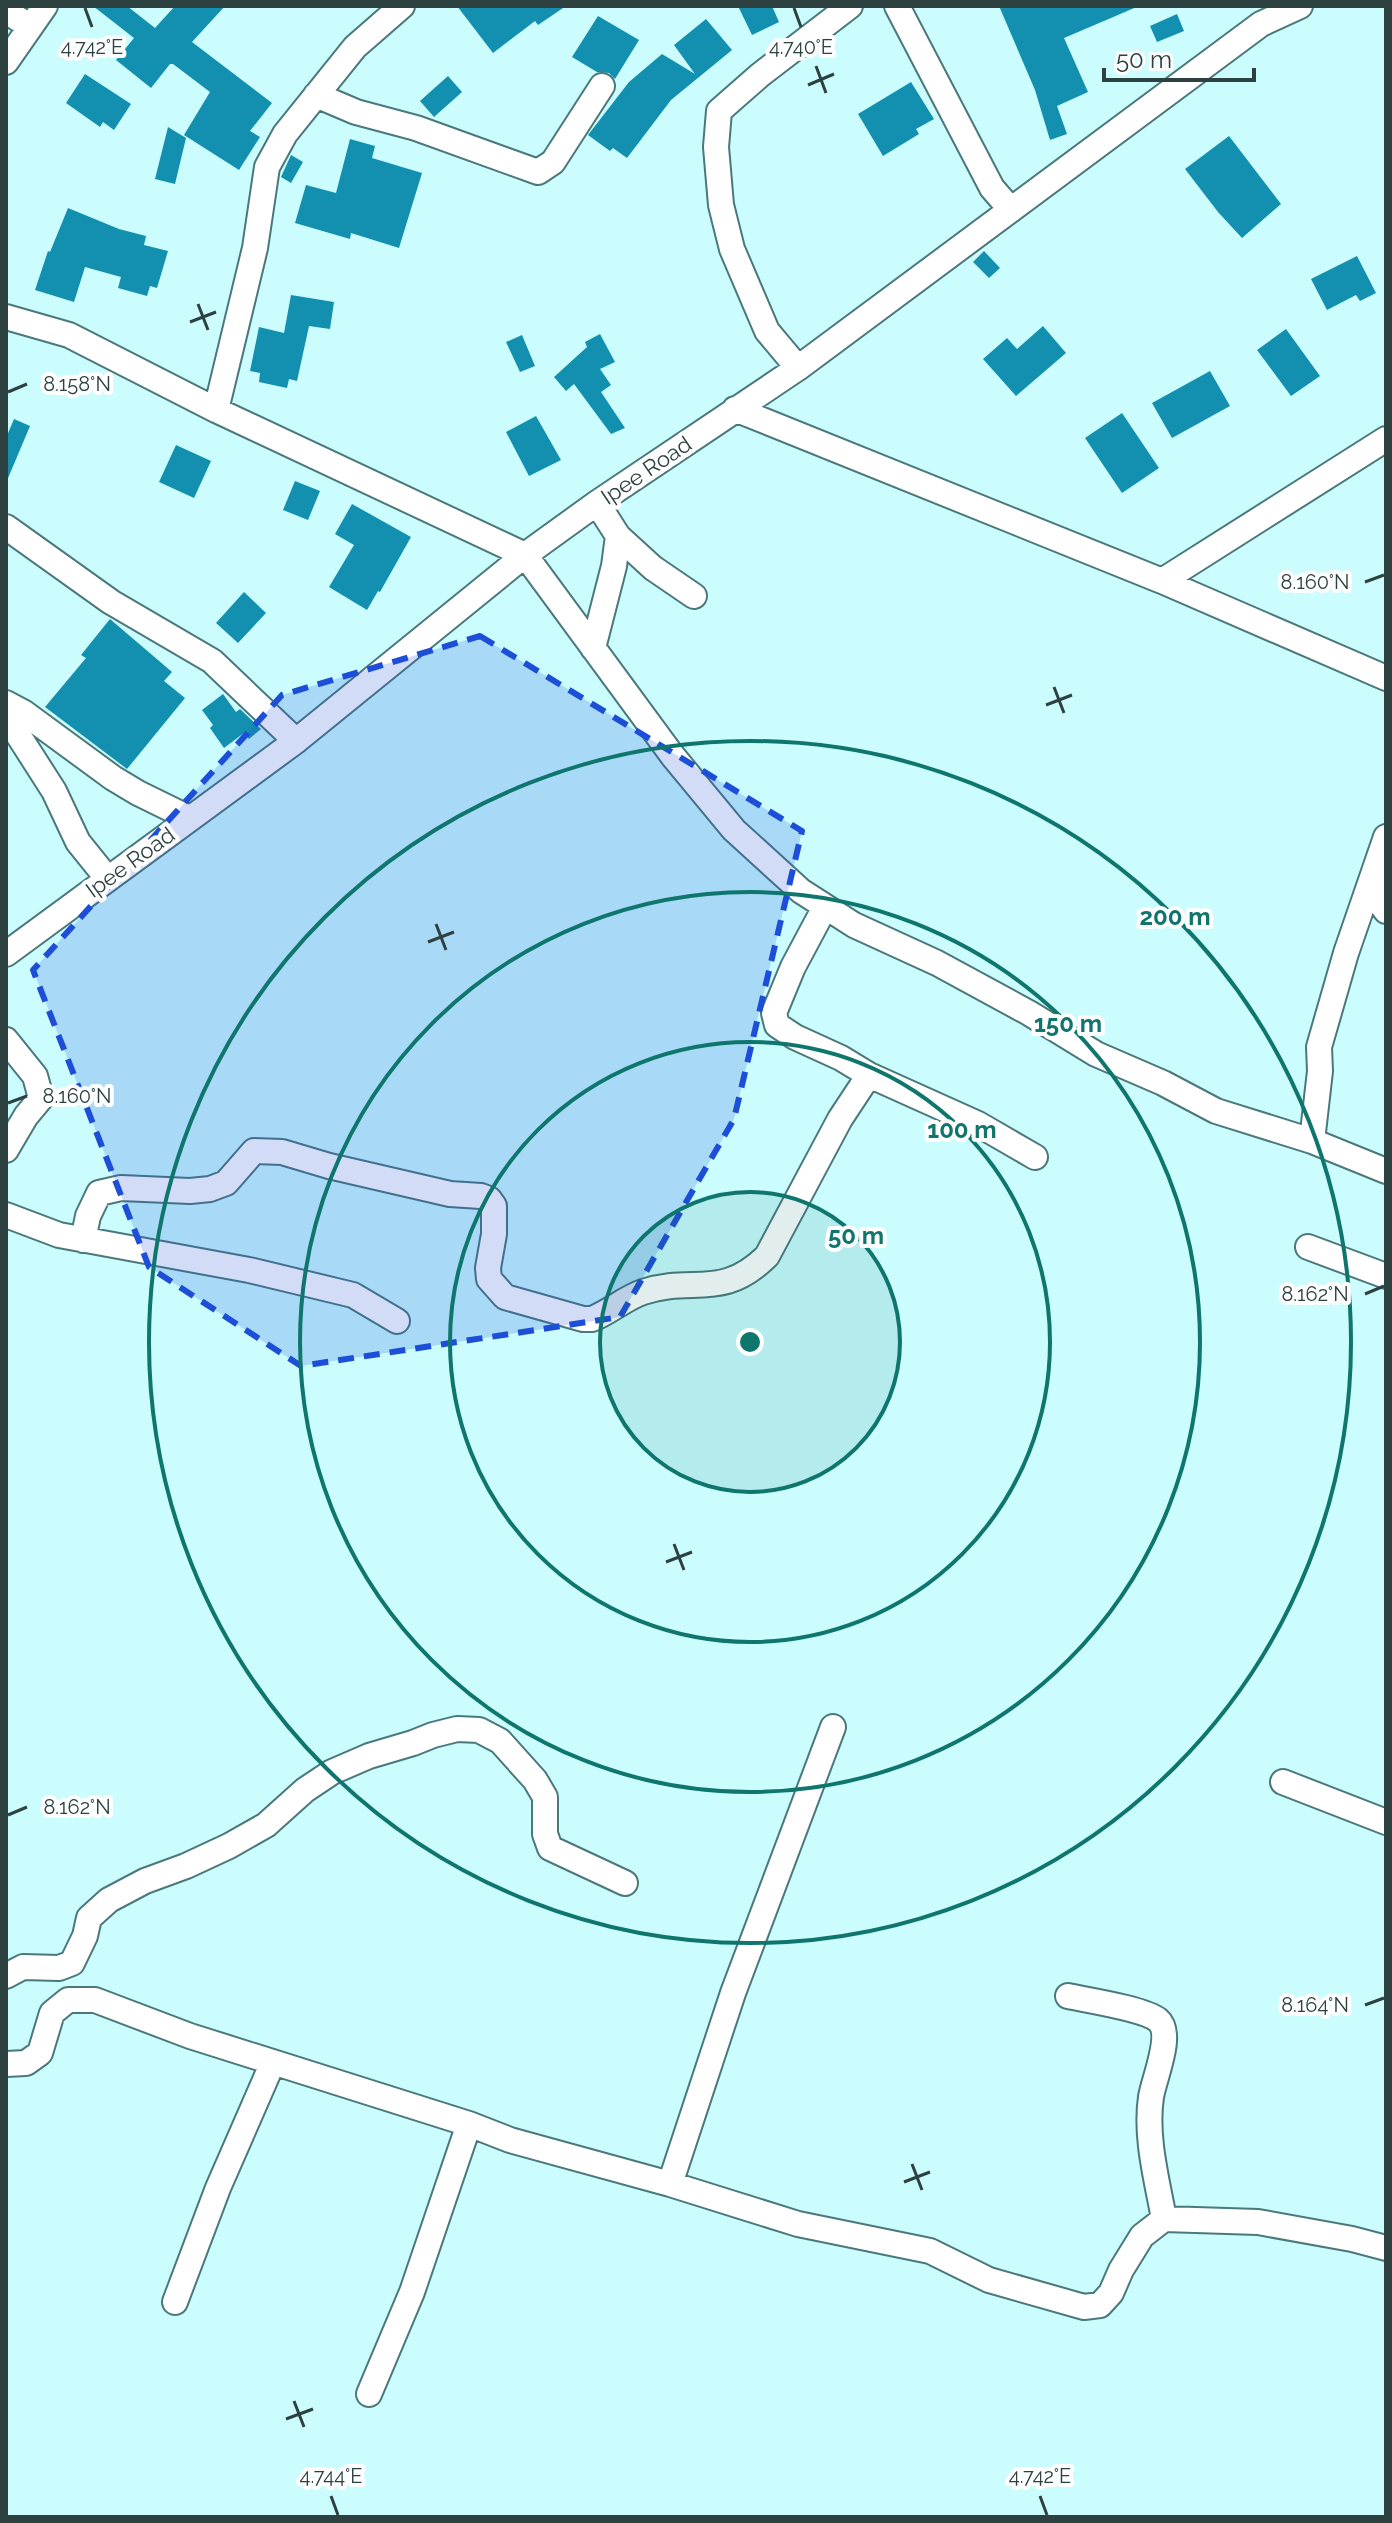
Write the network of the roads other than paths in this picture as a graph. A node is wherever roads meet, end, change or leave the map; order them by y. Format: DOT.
graph roads {
  1 [pos="45,6"];
  2 [pos="402,6"];
  3 [pos="850,6"];
  4 [pos="897,6"];
  5 [pos="1300,6"];
  6 [pos="6,11"];
  7 [pos="1257,15"];
  8 [pos="29,26"];
  9 [pos="6,62"];
  10 [pos="602,86"];
  11 [pos="316,95"];
  12 [pos="1011,210"];
  13 [pos="6,317"];
  14 [pos="798,368"];
  15 [pos="735,409"];
  16 [pos="216,410"];
  17 [pos="1386,439"];
  18 [pos="597,503"];
  19 [pos="6,527"];
  20 [pos="618,536"];
  21 [pos="525,555"];
  22 [pos="1162,581"];
  23 [pos="694,596"];
  24 [pos="593,648"];
  25 [pos="1386,678"];
  26 [pos="6,703"];
  27 [pos="6,716"];
  28 [pos="296,741"];
  29 [pos="189,818"];
  30 [pos="1386,837"];
  31 [pos="107,878"];
  32 [pos="1378,887"];
  33 [pos="825,907"];
  34 [pos="1386,911"];
  35 [pos="6,954"];
  36 [pos="6,1040"];
  37 [pos="869,1075"];
  38 [pos="1312,1141"];
  39 [pos="6,1150"];
  40 [pos="1035,1157"];
  41 [pos="1386,1171"];
  42 [pos="6,1215"];
  43 [pos="83,1240"];
  44 [pos="1308,1247"];
  45 [pos="1386,1276"];
  46 [pos="397,1321"];
  47 [pos="833,1727"];
  48 [pos="1283,1782"];
  49 [pos="1386,1822"];
  50 [pos="625,1883"];
  51 [pos="6,1976"];
  52 [pos="1068,1996"];
  53 [pos="273,2062"];
  54 [pos="6,2064"];
  55 [pos="469,2124"];
  56 [pos="670,2184"];
  57 [pos="1164,2219"];
  58 [pos="1386,2248"];
  59 [pos="175,2302"];
  60 [pos="369,2394"];
  1 -- 8 [label="street"];
  2 -- 11 [label="street"];
  3 -- 14 [label="street"];
  4 -- 12 [label="street"];
  5 -- 7 [label="street, Ipee Road"];
  6 -- 8 [label="street"];
  7 -- 12 [label="street, Ipee Road"];
  8 -- 9 [label="street"];
  10 -- 11 [label="street"];
  11 -- 16 [label="street"];
  12 -- 14 [label="street, Ipee Road"];
  13 -- 16 [label="street"];
  14 -- 15 [label="street, Ipee Road"];
  15 -- 18 [label="street, Ipee Road"];
  15 -- 22 [label="street"];
  16 -- 21 [label="street"];
  17 -- 22 [label="street"];
  18 -- 20 [label="street"];
  18 -- 21 [label="street, Ipee Road"];
  19 -- 28 [label="street"];
  20 -- 23 [label="street"];
  20 -- 24 [label="street"];
  21 -- 24 [label="street"];
  21 -- 28 [label="street, Ipee Road"];
  22 -- 25 [label="street"];
  24 -- 33 [label="street"];
  26 -- 29 [label="street"];
  27 -- 31 [label="street"];
  28 -- 29 [label="street, Ipee Road"];
  29 -- 31 [label="street, Ipee Road"];
  30 -- 32 [label="street"];
  31 -- 35 [label="street, Ipee Road"];
  32 -- 34 [label="street"];
  32 -- 38 [label="street"];
  33 -- 37 [label="street"];
  33 -- 38 [label="street"];
  36 -- 39 [label="street"];
  37 -- 40 [label="street"];
  37 -- 43 [label="street"];
  38 -- 41 [label="street"];
  42 -- 43 [label="street"];
  43 -- 46 [label="street"];
  44 -- 45 [label="street"];
  47 -- 56 [label="street"];
  48 -- 49 [label="street"];
  50 -- 51 [label="street"];
  52 -- 57 [label="street"];
  53 -- 54 [label="street"];
  53 -- 55 [label="street"];
  53 -- 59 [label="street"];
  55 -- 56 [label="street"];
  55 -- 60 [label="street"];
  56 -- 57 [label="street"];
  57 -- 58 [label="street"];
}
